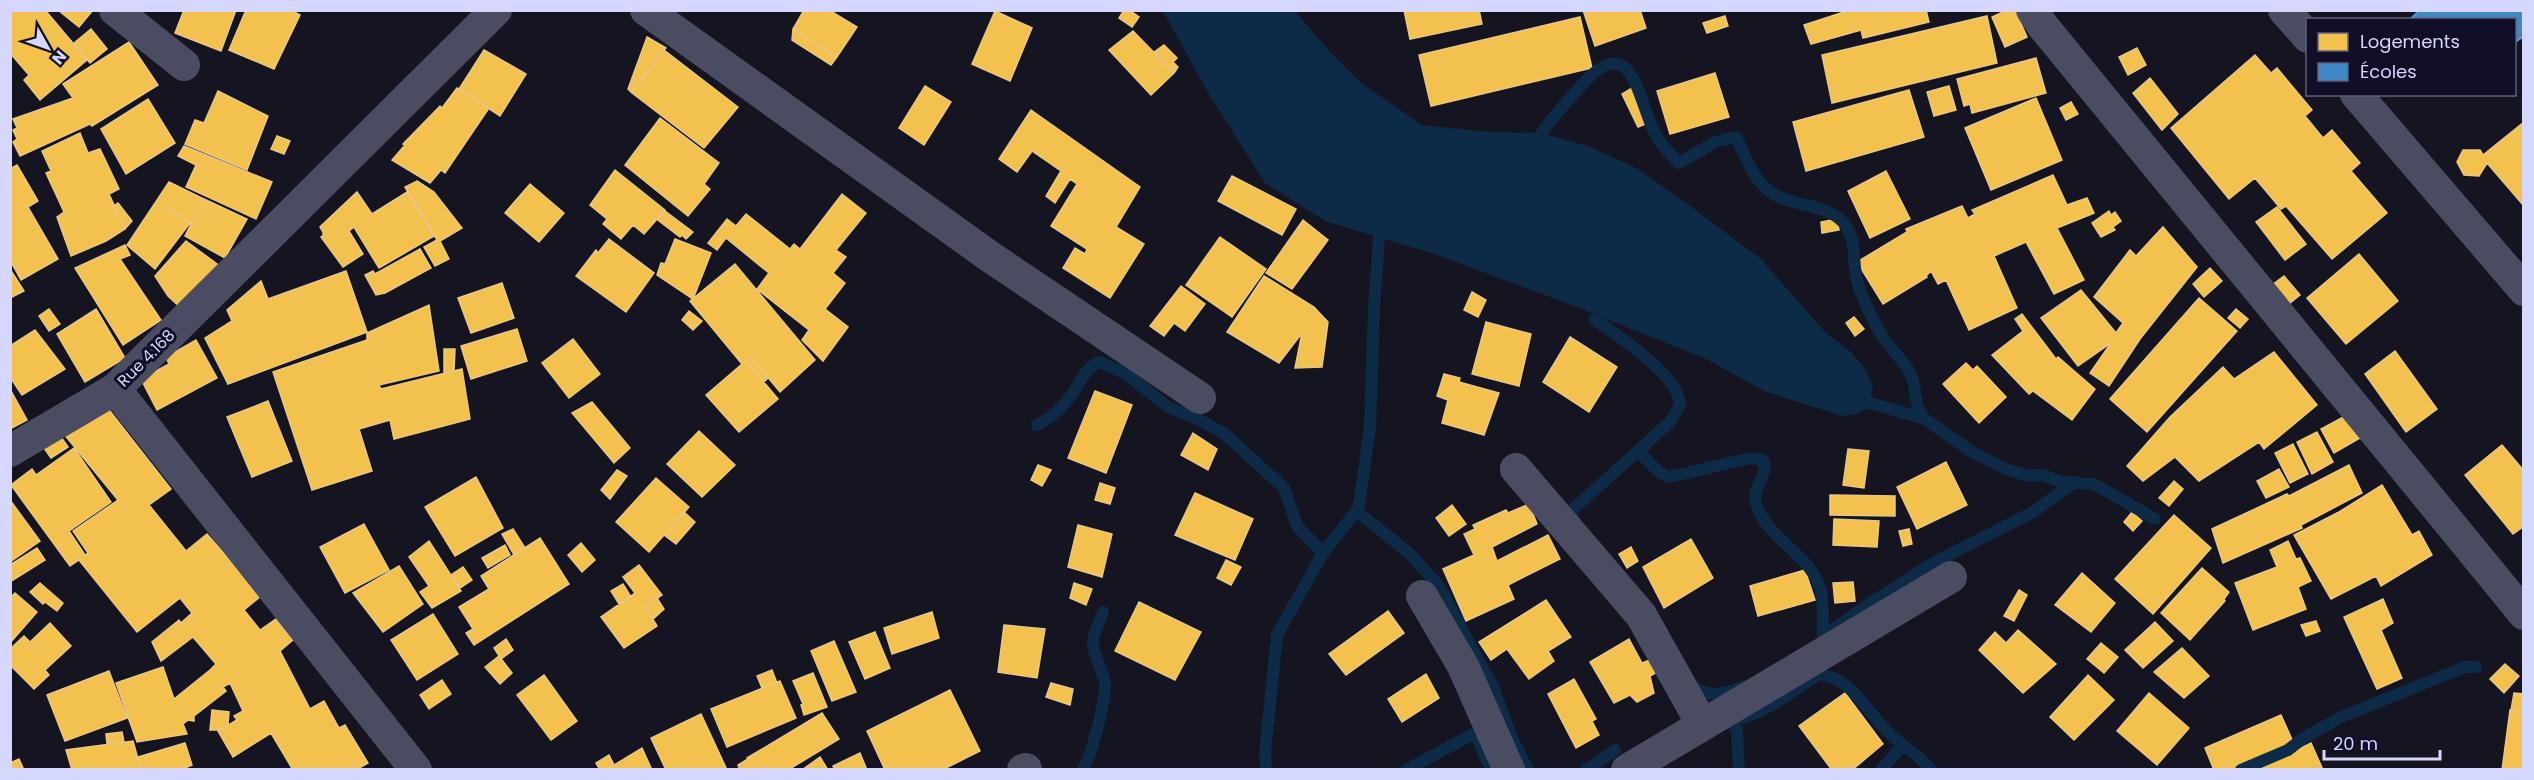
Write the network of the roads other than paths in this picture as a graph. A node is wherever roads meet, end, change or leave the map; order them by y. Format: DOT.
graph roads {
  1 [pos="116,10"];
  2 [pos="496,10"];
  3 [pos="646,10"];
  4 [pos="2284,10"];
  5 [pos="2044,15"];
  6 [pos="2306,37"];
  7 [pos="184,64"];
  8 [pos="2358,96"];
  9 [pos="2523,290"];
  10 [pos="114,389"];
  11 [pos="1200,398"];
  12 [pos="10,451"];
  13 [pos="1516,469"];
  14 [pos="1951,577"];
  15 [pos="1422,596"];
  16 [pos="2523,614"];
  17 [pos="1702,724"];
  18 [pos="416,770"];
  19 [pos="1509,770"];
  20 [pos="1627,770"];
  1 -- 7 [label="street"];
  2 -- 10 [label="street, Rue 4.168"];
  3 -- 11 [label="street"];
  4 -- 6 [label="street"];
  5 -- 16 [label="street"];
  8 -- 9 [label="street"];
  10 -- 12 [label="street"];
  10 -- 18 [label="street, Rue 4.168"];
  13 -- 17 [label="street"];
  14 -- 17 [label="street"];
  15 -- 19 [label="street"];
  17 -- 20 [label="street"];
}
